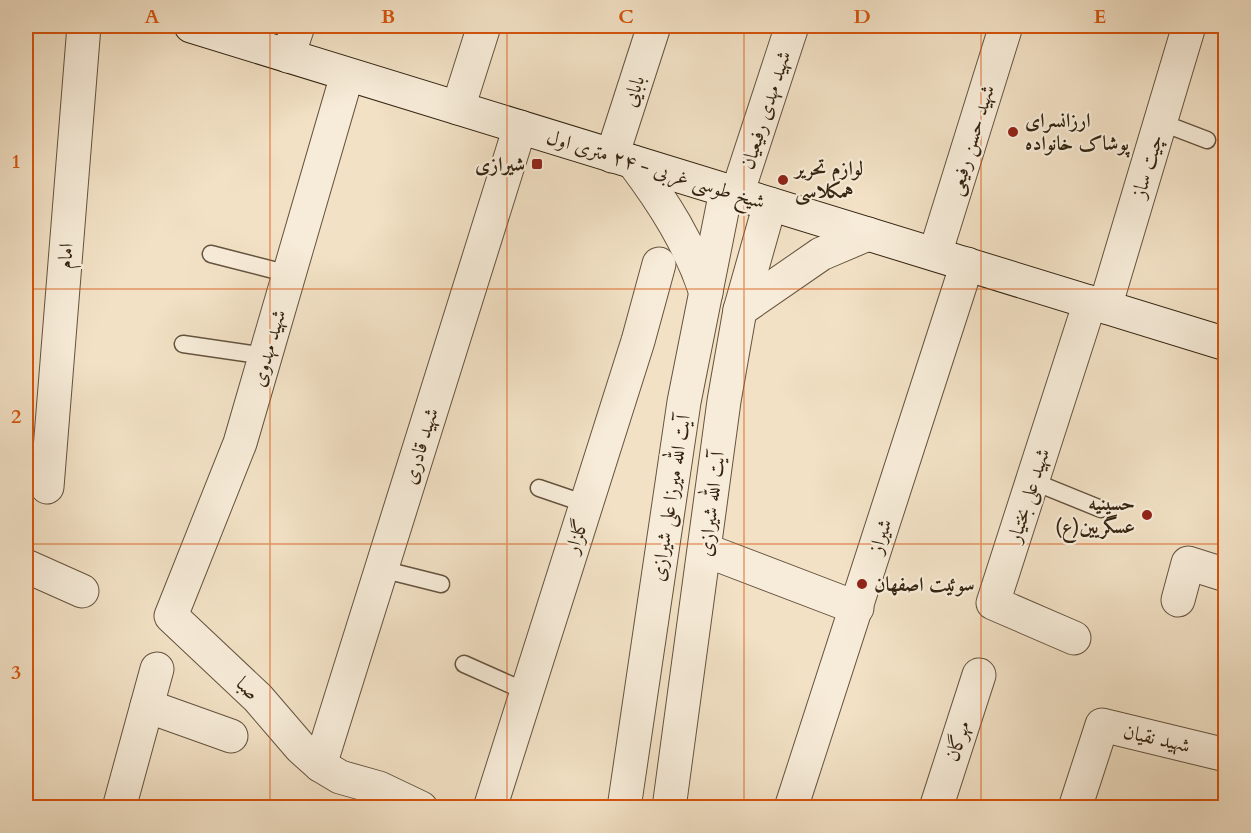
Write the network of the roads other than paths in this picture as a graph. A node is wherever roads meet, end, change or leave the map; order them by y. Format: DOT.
graph roads {
  1 [pos="84,26"];
  2 [pos="191,26"];
  3 [pos="298,26"];
  4 [pos="484,26"];
  5 [pos="654,26"];
  6 [pos="792,26"];
  7 [pos="1006,26"];
  8 [pos="1189,26"];
  9 [pos="288,56"];
  10 [pos="347,75"];
  11 [pos="458,108"];
  12 [pos="1160,122"];
  13 [pos="520,127"];
  14 [pos="1207,140"];
  15 [pos="622,159"];
  16 [pos="732,192"];
  17 [pos="770,204"];
  18 [pos="868,234"];
  19 [pos="211,254"];
  20 [pos="935,255"];
  21 [pos="659,264"];
  22 [pos="967,264"];
  23 [pos="289,274"];
  24 [pos="706,294"];
  25 [pos="1098,304"];
  26 [pos="740,310"];
  27 [pos="183,344"];
  28 [pos="1226,344"];
  29 [pos="694,355"];
  30 [pos="266,356"];
  31 [pos="731,364"];
  32 [pos="1032,481"];
  33 [pos="47,487"];
  34 [pos="539,488"];
  35 [pos="586,504"];
  36 [pos="1101,509"];
  37 [pos="705,550"];
  38 [pos="26,566"];
  39 [pos="381,569"];
  40 [pos="1226,575"];
  41 [pos="441,584"];
  42 [pos="82,591"];
  43 [pos="1178,600"];
  44 [pos="856,608"];
  45 [pos="171,616"];
  46 [pos="1074,638"];
  47 [pos="464,664"];
  48 [pos="157,669"];
  49 [pos="979,675"];
  50 [pos="527,692"];
  51 [pos="147,706"];
  52 [pos="231,736"];
  53 [pos="1226,755"];
  54 [pos="320,765"];
  55 [pos="118,786"];
  56 [pos="421,807"];
  57 [pos="490,807"];
  58 [pos="624,807"];
  59 [pos="669,807"];
  60 [pos="791,807"];
  61 [pos="936,807"];
  62 [pos="1075,807"];
  1 -- 33 [label="street, امام"];
  2 -- 9 [label="street, شیخ طوسی غربی - ۲۴ متری اول"];
  3 -- 9 [label="street"];
  4 -- 11 [label="street"];
  5 -- 15 [label="street, بابایی"];
  6 -- 16 [label="street, شهید مهدی رفیعیان"];
  7 -- 20 [label="street, شهید حسن رفیعی"];
  8 -- 12 [label="street, چیت ساز"];
  9 -- 10 [label="street, شیخ طوسی غربی - ۲۴ متری اول"];
  10 -- 11 [label="street, شیخ طوسی غربی - ۲۴ متری اول"];
  10 -- 23 [label="street, شهید مهدوی"];
  11 -- 13 [label="street, شیخ طوسی غربی - ۲۴ متری اول"];
  12 -- 14 [label="lane"];
  12 -- 25 [label="street, چیت ساز"];
  13 -- 15 [label="street, شیخ طوسی غربی - ۲۴ متری اول"];
  13 -- 39 [label="street, شهید قادری"];
  15 -- 16 [label="street, شیخ طوسی غربی - ۲۴ متری اول"];
  15 -- 24 [label="street"];
  16 -- 17 [label="street, شیخ طوسی غربی - ۲۴ متری اول"];
  16 -- 24 [label="street, آیت الله میرزا علی شیرازی"];
  17 -- 18 [label="street, شیخ طوسی غربی - ۲۴ متری اول"];
  17 -- 26 [label="street, آیت الله شیرازی"];
  18 -- 20 [label="street, شیخ طوسی غربی - ۲۴ متری اول"];
  18 -- 26 [label="street"];
  19 -- 23 [label="lane"];
  20 -- 22 [label="street, شیخ طوسی غربی - ۲۴ متری اول"];
  21 -- 35 [label="street, گلزار"];
  22 -- 25 [label="street, شیخ طوسی غربی - ۲۴ متری اول"];
  22 -- 44 [label="street, شیراز"];
  23 -- 30 [label="street, شهید مهدوی"];
  24 -- 29 [label="street, آیت الله میرزا علی شیرازی"];
  25 -- 28 [label="street, شیخ طوسی غربی - ۲۴ متری اول"];
  25 -- 32 [label="street, شهید علی بختیار"];
  26 -- 31 [label="street, آیت الله شیرازی"];
  27 -- 30 [label="lane"];
  29 -- 31 [label="street"];
  29 -- 58 [label="street, آیت الله میرزا علی شیرازی"];
  30 -- 45 [label="street, شهید مهدوی"];
  31 -- 37 [label="street, آیت الله شیرازی"];
  32 -- 36 [label="lane"];
  32 -- 46 [label="street, شهید علی بختیار"];
  34 -- 35 [label="lane"];
  35 -- 50 [label="street, گلزار"];
  37 -- 44 [label="street"];
  37 -- 59 [label="street, آیت الله شیرازی"];
  38 -- 42 [label="street"];
  39 -- 41 [label="lane"];
  39 -- 54 [label="street, شهید قادری"];
  40 -- 43 [label="street"];
  44 -- 60 [label="street, شیراز"];
  45 -- 54 [label="street, صبا"];
  47 -- 50 [label="lane"];
  48 -- 51 [label="street"];
  49 -- 61 [label="street, مهرگان"];
  50 -- 57 [label="street, گلزار"];
  51 -- 52 [label="street"];
  51 -- 55 [label="street"];
  53 -- 62 [label="street, شهید نقیان"];
  54 -- 56 [label="street"];
}
